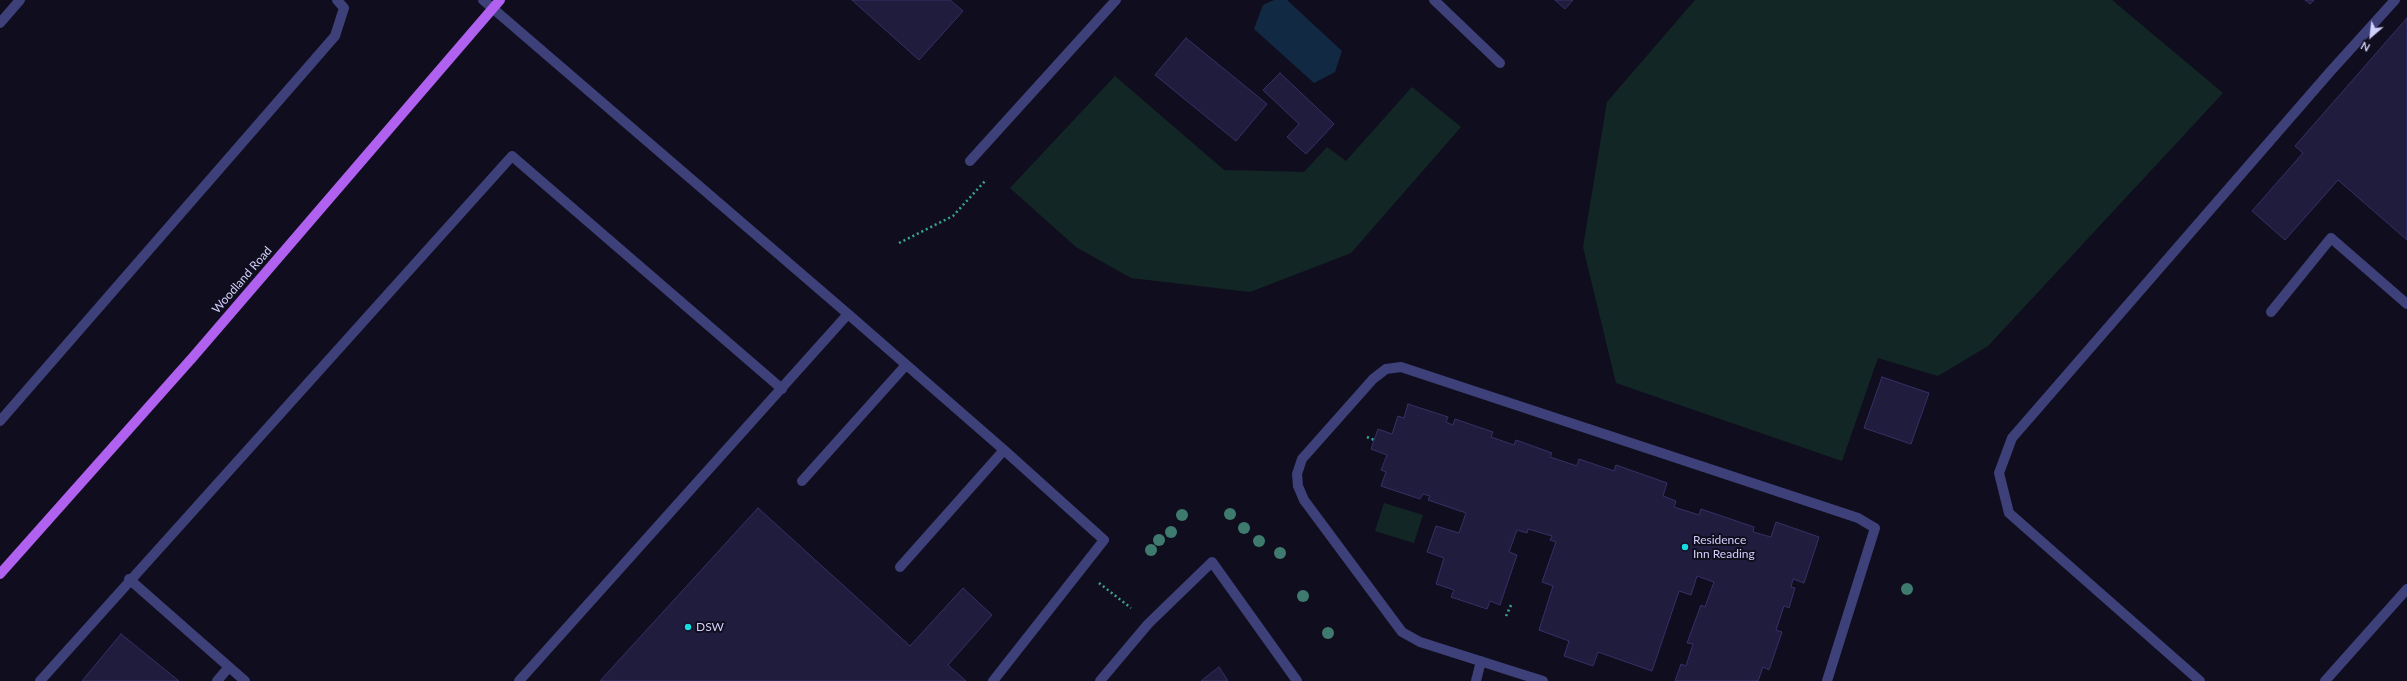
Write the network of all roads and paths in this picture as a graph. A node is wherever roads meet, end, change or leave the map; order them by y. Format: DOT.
graph roads {
  1 [pos="20,0"];
  2 [pos="337,0"];
  3 [pos="483,0"];
  4 [pos="500,0"];
  5 [pos="1116,0"];
  6 [pos="1434,0"];
  7 [pos="2396,0"];
  8 [pos="493,8"];
  9 [pos="0,23"];
  10 [pos="1500,63"];
  11 [pos="970,161"];
  12 [pos="969,199"];
  13 [pos="899,243"];
  14 [pos="2407,304"];
  15 [pos="2271,312"];
  16 [pos="848,314"];
  17 [pos="906,365"];
  18 [pos="782,389"];
  19 [pos="0,422"];
  20 [pos="1367,437"];
  21 [pos="1374,440"];
  22 [pos="1004,450"];
  23 [pos="802,481"];
  24 [pos="900,567"];
  25 [pos="1080,570"];
  26 [pos="0,574"];
  27 [pos="129,579"];
  28 [pos="2407,589"];
  29 [pos="1512,603"];
  30 [pos="1506,616"];
  31 [pos="1148,624"];
  32 [pos="1481,662"];
  33 [pos="229,667"];
  34 [pos="40,681"];
  35 [pos="217,681"];
  36 [pos="245,681"];
  37 [pos="519,681"];
  38 [pos="993,681"];
  39 [pos="1100,681"];
  40 [pos="1297,681"];
  41 [pos="1476,681"];
  42 [pos="1543,681"];
  43 [pos="1827,681"];
  44 [pos="2200,681"];
  45 [pos="2325,681"];
  1 -- 9 [label="lane"];
  2 -- 19 [label="lane"];
  3 -- 8 [label="lane"];
  4 -- 8 [label="main road, Woodland Road"];
  5 -- 11 [label="lane"];
  6 -- 10 [label="lane"];
  7 -- 44 [label="lane"];
  8 -- 16 [label="lane"];
  8 -- 26 [label="main road, Woodland Road"];
  12 -- 13 [label="path"];
  14 -- 15 [label="lane"];
  16 -- 17 [label="lane"];
  16 -- 18 [label="lane"];
  17 -- 22 [label="lane"];
  17 -- 23 [label="lane"];
  18 -- 27 [label="lane"];
  18 -- 37 [label="lane"];
  20 -- 21 [label="path"];
  22 -- 24 [label="lane"];
  22 -- 25 [label="lane"];
  25 -- 31 [label="path"];
  25 -- 38 [label="lane"];
  27 -- 33 [label="lane"];
  27 -- 34 [label="lane"];
  28 -- 45 [label="lane"];
  29 -- 30 [label="path"];
  31 -- 39 [label="lane"];
  31 -- 40 [label="lane"];
  32 -- 41 [label="lane"];
  32 -- 42 [label="lane"];
  32 -- 43 [label="lane"];
  33 -- 35 [label="lane"];
  33 -- 36 [label="lane"];
}
